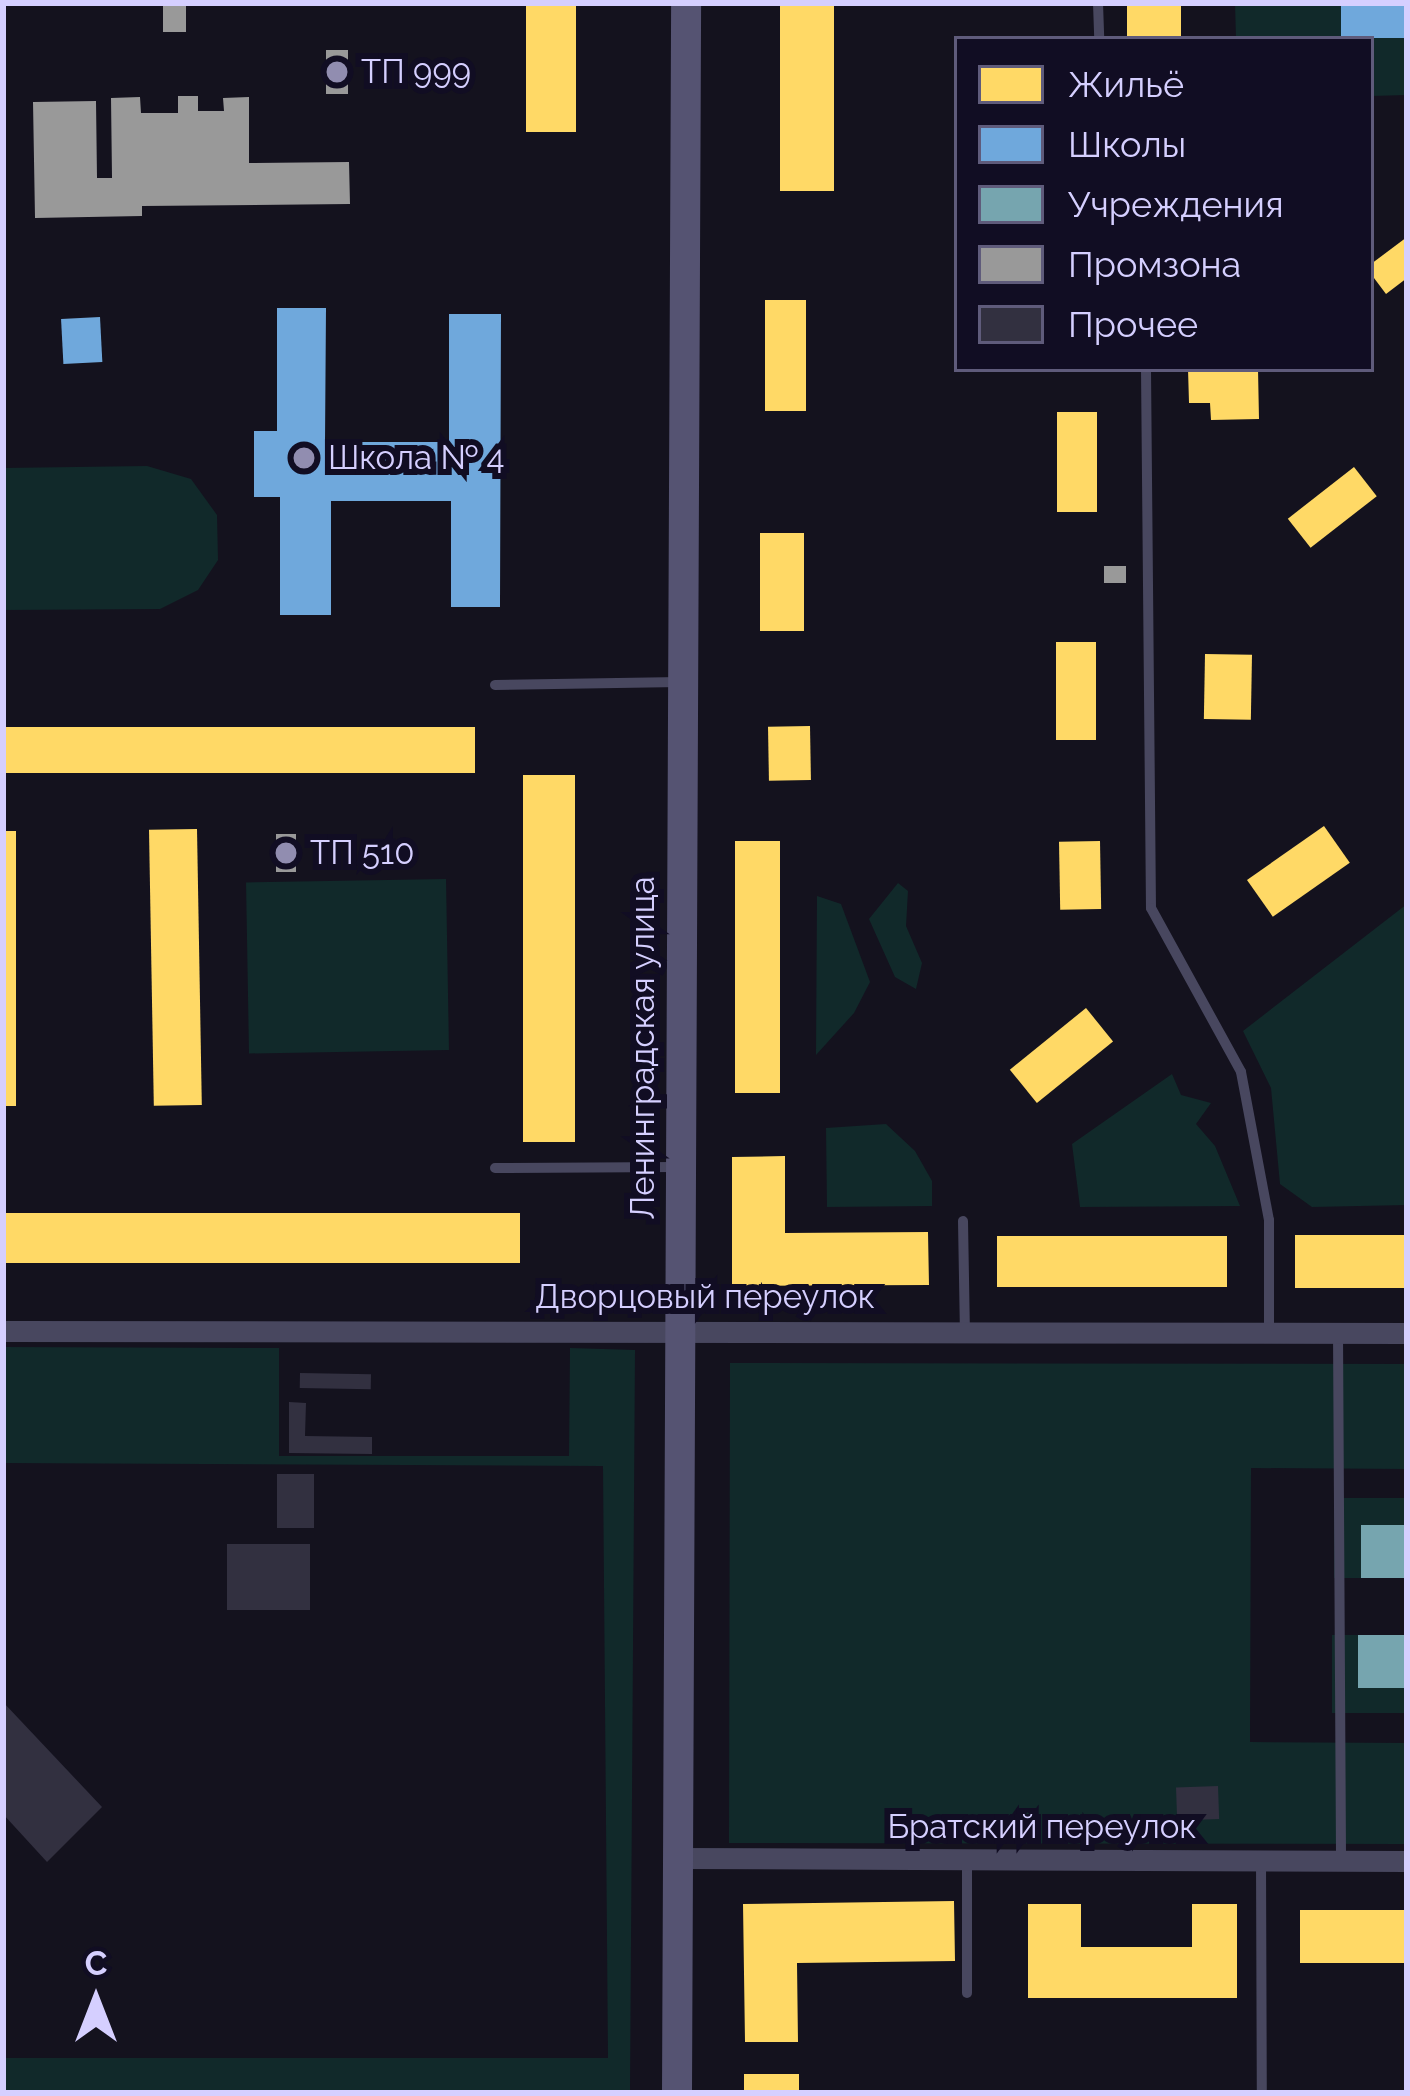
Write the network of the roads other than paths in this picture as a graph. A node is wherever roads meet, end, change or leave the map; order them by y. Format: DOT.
graph roads {
  1 [pos="686,3"];
  2 [pos="1098,3"];
  3 [pos="1099,36"];
  4 [pos="1146,372"];
  5 [pos="680,682"];
  6 [pos="495,685"];
  7 [pos="679,1167"];
  8 [pos="495,1168"];
  9 [pos="963,1221"];
  10 [pos="679,1330"];
  11 [pos="3,1331"];
  12 [pos="965,1331"];
  13 [pos="1269,1333"];
  14 [pos="1338,1333"];
  15 [pos="1407,1334"];
  16 [pos="678,1858"];
  17 [pos="967,1859"];
  18 [pos="1261,1861"];
  19 [pos="1341,1861"];
  20 [pos="1407,1862"];
  21 [pos="967,1993"];
  22 [pos="677,2093"];
  23 [pos="1262,2093"];
  1 -- 5 [label="main road, Ленинградская улица"];
  2 -- 3 [label="lane"];
  4 -- 13 [label="lane"];
  5 -- 6 [label="lane"];
  5 -- 7 [label="main road, Ленинградская улица"];
  7 -- 8 [label="lane"];
  7 -- 10 [label="main road, Ленинградская улица"];
  9 -- 12 [label="lane"];
  10 -- 11 [label="street, Дворцовый переулок"];
  10 -- 12 [label="street, Дворцовый переулок"];
  10 -- 16 [label="main road, Ленинградская улица"];
  12 -- 13 [label="street, Дворцовый переулок"];
  13 -- 14 [label="street, Дворцовый переулок"];
  14 -- 15 [label="street, Дворцовый переулок"];
  14 -- 19 [label="lane"];
  16 -- 17 [label="street, Братский переулок"];
  16 -- 22 [label="main road, Ленинградская улица"];
  17 -- 18 [label="street, Братский переулок"];
  17 -- 21 [label="lane"];
  18 -- 19 [label="street, Братский переулок"];
  18 -- 23 [label="lane"];
  19 -- 20 [label="street, Братский переулок"];
}
